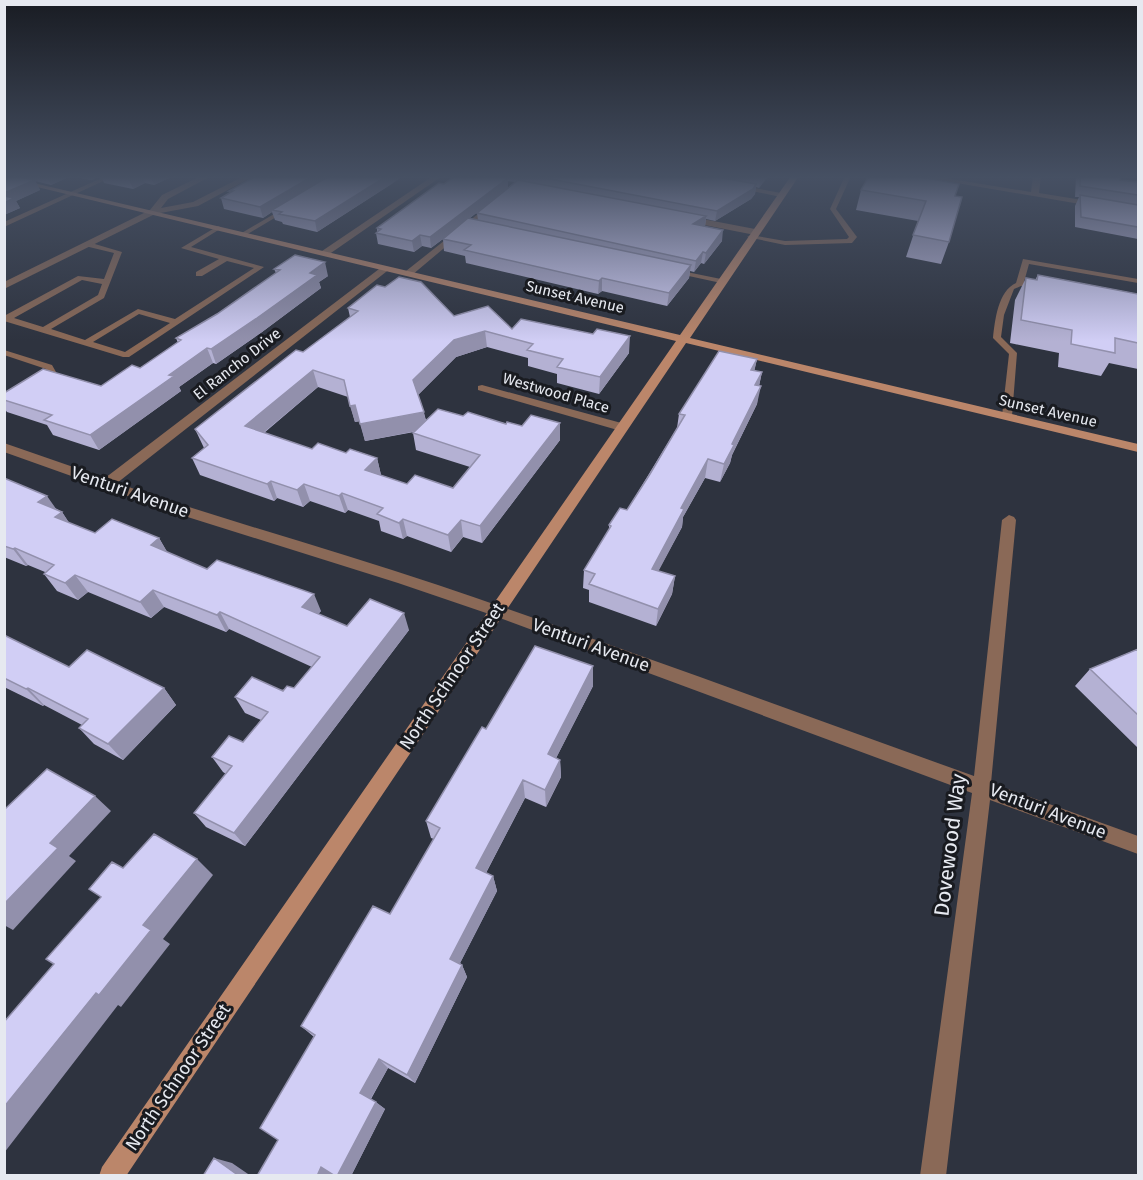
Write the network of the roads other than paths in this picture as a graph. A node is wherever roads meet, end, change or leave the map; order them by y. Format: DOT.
graph roads {
  1 [pos="114,231"];
  2 [pos="213,231"];
  3 [pos="231,231"];
  4 [pos="249,231"];
  5 [pos="357,231"];
  6 [pos="462,231"];
  7 [pos="737,231"];
  8 [pos="756,231"];
  9 [pos="849,231"];
  10 [pos="244,234"];
  11 [pos="753,235"];
  12 [pos="88,244"];
  13 [pos="325,253"];
  14 [pos="226,258"];
  15 [pos="386,268"];
  16 [pos="663,268"];
  17 [pos="409,273"];
  18 [pos="199,274"];
  19 [pos="721,281"];
  20 [pos="1138,281"];
  21 [pos="107,282"];
  22 [pos="1020,284"];
  23 [pos="4,286"];
  24 [pos="1041,288"];
  25 [pos="6,318"];
  26 [pos="177,322"];
  27 [pos="44,330"];
  28 [pos="682,338"];
  29 [pos="86,343"];
  30 [pos="4,352"];
  31 [pos="36,385"];
  32 [pos="482,388"];
  33 [pos="1007,416"];
  34 [pos="621,428"];
  35 [pos="4,447"];
  36 [pos="1138,448"];
  37 [pos="105,485"];
  38 [pos="1009,520"];
  39 [pos="497,611"];
  40 [pos="982,786"];
  41 [pos="1138,845"];
  42 [pos="111,1176"];
  43 [pos="933,1176"];
  1 -- 12 [label="street"];
  2 -- 14 [label="lane"];
  3 -- 10 [label="main road, Sunset Avenue"];
  4 -- 10 [label="lane"];
  5 -- 13 [label="street"];
  6 -- 17 [label="lane"];
  7 -- 11 [label="street"];
  8 -- 11 [label="main road, North Schnoor Street"];
  9 -- 11 [label="lane"];
  10 -- 13 [label="main road, Sunset Avenue"];
  11 -- 19 [label="main road, North Schnoor Street"];
  12 -- 21 [label="lane"];
  12 -- 23 [label="street"];
  13 -- 15 [label="main road, Sunset Avenue"];
  14 -- 18 [label="lane"];
  14 -- 26 [label="lane"];
  15 -- 17 [label="main road, Sunset Avenue"];
  15 -- 37 [label="street, El Rancho Drive"];
  16 -- 19 [label="lane"];
  17 -- 28 [label="main road, Sunset Avenue"];
  19 -- 28 [label="main road, North Schnoor Street"];
  20 -- 22 [label="lane"];
  21 -- 25 [label="lane"];
  21 -- 27 [label="lane"];
  22 -- 24 [label="lane"];
  22 -- 33 [label="lane"];
  25 -- 27 [label="lane"];
  26 -- 29 [label="lane"];
  26 -- 29 [label="lane"];
  27 -- 29 [label="lane"];
  28 -- 33 [label="main road, Sunset Avenue"];
  28 -- 34 [label="main road, North Schnoor Street"];
  30 -- 31 [label="lane"];
  32 -- 34 [label="street, Westwood Place"];
  33 -- 36 [label="main road, Sunset Avenue"];
  34 -- 39 [label="main road, North Schnoor Street"];
  35 -- 37 [label="street, Venturi Avenue"];
  37 -- 39 [label="street, Venturi Avenue"];
  38 -- 40 [label="street, Dovewood Way"];
  39 -- 40 [label="street, Venturi Avenue"];
  39 -- 42 [label="main road, North Schnoor Street"];
  40 -- 41 [label="street, Venturi Avenue"];
  40 -- 43 [label="street, Dovewood Way"];
}
